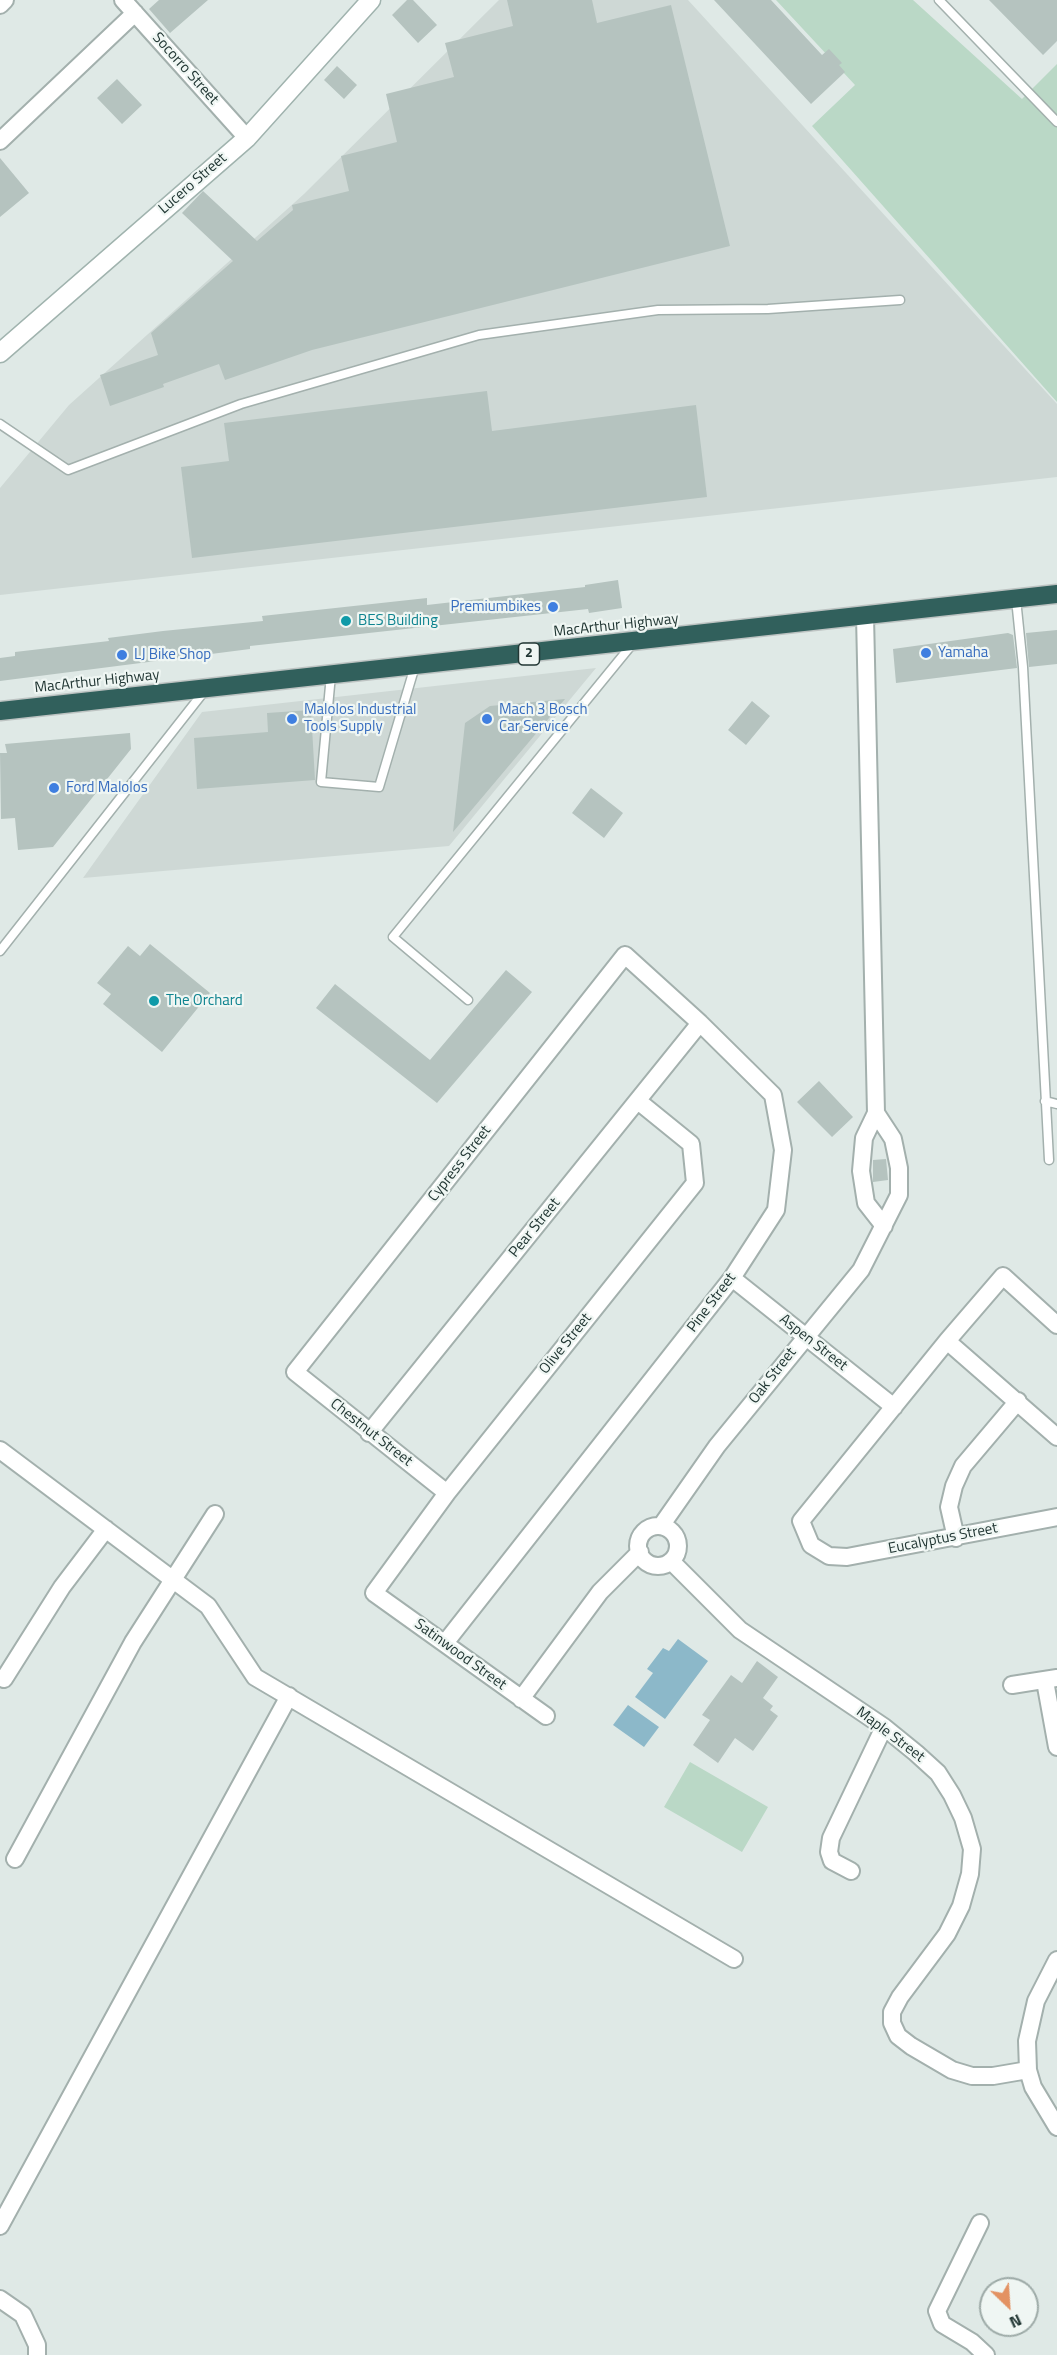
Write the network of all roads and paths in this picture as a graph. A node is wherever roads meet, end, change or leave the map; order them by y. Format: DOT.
graph roads {
  1 [pos="5,0"];
  2 [pos="123,0"];
  3 [pos="371,0"];
  4 [pos="939,0"];
  5 [pos="0,5"];
  6 [pos="135,13"];
  7 [pos="1057,122"];
  8 [pos="246,138"];
  9 [pos="0,141"];
  10 [pos="900,300"];
  11 [pos="0,352"];
  12 [pos="0,424"];
  13 [pos="1057,594"];
  14 [pos="1016,599"];
  15 [pos="865,616"];
  16 [pos="635,642"];
  17 [pos="415,666"];
  18 [pos="331,675"];
  19 [pos="206,689"];
  20 [pos="0,711"];
  21 [pos="0,951"];
  22 [pos="625,955"];
  23 [pos="468,1000"];
  24 [pos="700,1023"];
  25 [pos="638,1101"];
  26 [pos="1045,1101"];
  27 [pos="1057,1104"];
  28 [pos="876,1113"];
  29 [pos="1049,1160"];
  30 [pos="884,1226"];
  31 [pos="732,1278"];
  32 [pos="1057,1325"];
  33 [pos="804,1337"];
  34 [pos="947,1341"];
  35 [pos="295,1372"];
  36 [pos="1018,1401"];
  37 [pos="894,1407"];
  38 [pos="369,1433"];
  39 [pos="1057,1437"];
  40 [pos="1,1452"];
  41 [pos="447,1493"];
  42 [pos="215,1514"];
  43 [pos="1057,1517"];
  44 [pos="662,1526"];
  45 [pos="106,1529"];
  46 [pos="956,1538"];
  47 [pos="640,1552"];
  48 [pos="671,1561"];
  49 [pos="173,1579"];
  50 [pos="374,1593"];
  51 [pos="445,1643"];
  52 [pos="4,1679"];
  53 [pos="1051,1679"];
  54 [pos="1012,1685"];
  55 [pos="289,1696"];
  56 [pos="521,1699"];
  57 [pos="546,1716"];
  58 [pos="884,1727"];
  59 [pos="1057,1747"];
  60 [pos="15,1859"];
  61 [pos="851,1871"];
  62 [pos="734,1959"];
  63 [pos="1057,1960"];
  64 [pos="1028,2070"];
  65 [pos="1057,2127"];
  66 [pos="980,2223"];
  67 [pos="0,2226"];
  68 [pos="0,2299"];
  69 [pos="37,2355"];
  70 [pos="986,2355"];
  1 -- 5 [label="street"];
  2 -- 6 [label="street, Socorro Street"];
  3 -- 8 [label="street, Lucero Street"];
  4 -- 7 [label="lane"];
  6 -- 8 [label="street, Socorro Street"];
  6 -- 9 [label="street"];
  8 -- 11 [label="street, Lucero Street"];
  10 -- 12 [label="lane"];
  13 -- 14 [label="highway, MacArthur Highway / 2"];
  14 -- 15 [label="highway, MacArthur Highway / 2"];
  14 -- 26 [label="lane"];
  15 -- 16 [label="highway, MacArthur Highway / 2"];
  15 -- 28 [label="street"];
  16 -- 17 [label="highway, MacArthur Highway / 2"];
  16 -- 23 [label="lane"];
  17 -- 18 [label="highway, MacArthur Highway / 2"];
  17 -- 18 [label="lane"];
  18 -- 19 [label="highway, MacArthur Highway / 2"];
  19 -- 20 [label="highway, MacArthur Highway / 2"];
  19 -- 21 [label="lane"];
  22 -- 24 [label="street, Pine Street"];
  22 -- 35 [label="street, Cypress Street"];
  24 -- 25 [label="street, Pear Street"];
  24 -- 31 [label="street, Pine Street"];
  25 -- 38 [label="street, Pear Street"];
  25 -- 41 [label="street, Olive Street"];
  26 -- 27 [label="lane"];
  26 -- 29 [label="lane"];
  28 -- 30 [label="street, Oak Street"];
  28 -- 30 [label="street"];
  30 -- 33 [label="street, Oak Street"];
  31 -- 33 [label="street, Aspen Street"];
  31 -- 51 [label="street, Pine Street"];
  32 -- 34 [label="street"];
  33 -- 37 [label="street, Aspen Street"];
  33 -- 44 [label="street, Oak Street"];
  34 -- 36 [label="street"];
  34 -- 37 [label="street"];
  35 -- 38 [label="street, Chestnut Street"];
  36 -- 39 [label="street"];
  36 -- 46 [label="street"];
  37 -- 46 [label="street, Eucalyptus Street"];
  38 -- 41 [label="street, Chestnut Street"];
  40 -- 45 [label="street"];
  41 -- 50 [label="street, Olive Street"];
  42 -- 49 [label="street"];
  43 -- 46 [label="street, Eucalyptus Street"];
  44 -- 47 [label="street"];
  44 -- 48 [label="street"];
  45 -- 49 [label="street"];
  45 -- 52 [label="street"];
  47 -- 48 [label="street"];
  47 -- 56 [label="street"];
  48 -- 58 [label="street, Maple Street"];
  49 -- 55 [label="street"];
  49 -- 60 [label="street"];
  50 -- 51 [label="street, Satinwood Street"];
  51 -- 56 [label="street, Satinwood Street"];
  53 -- 54 [label="street"];
  53 -- 59 [label="street"];
  55 -- 62 [label="street"];
  55 -- 67 [label="street"];
  56 -- 57 [label="street, Satinwood Street"];
  58 -- 61 [label="street"];
  58 -- 64 [label="street, Maple Street"];
  63 -- 64 [label="street"];
  64 -- 65 [label="street"];
  66 -- 70 [label="street"];
  68 -- 69 [label="street"];
}
